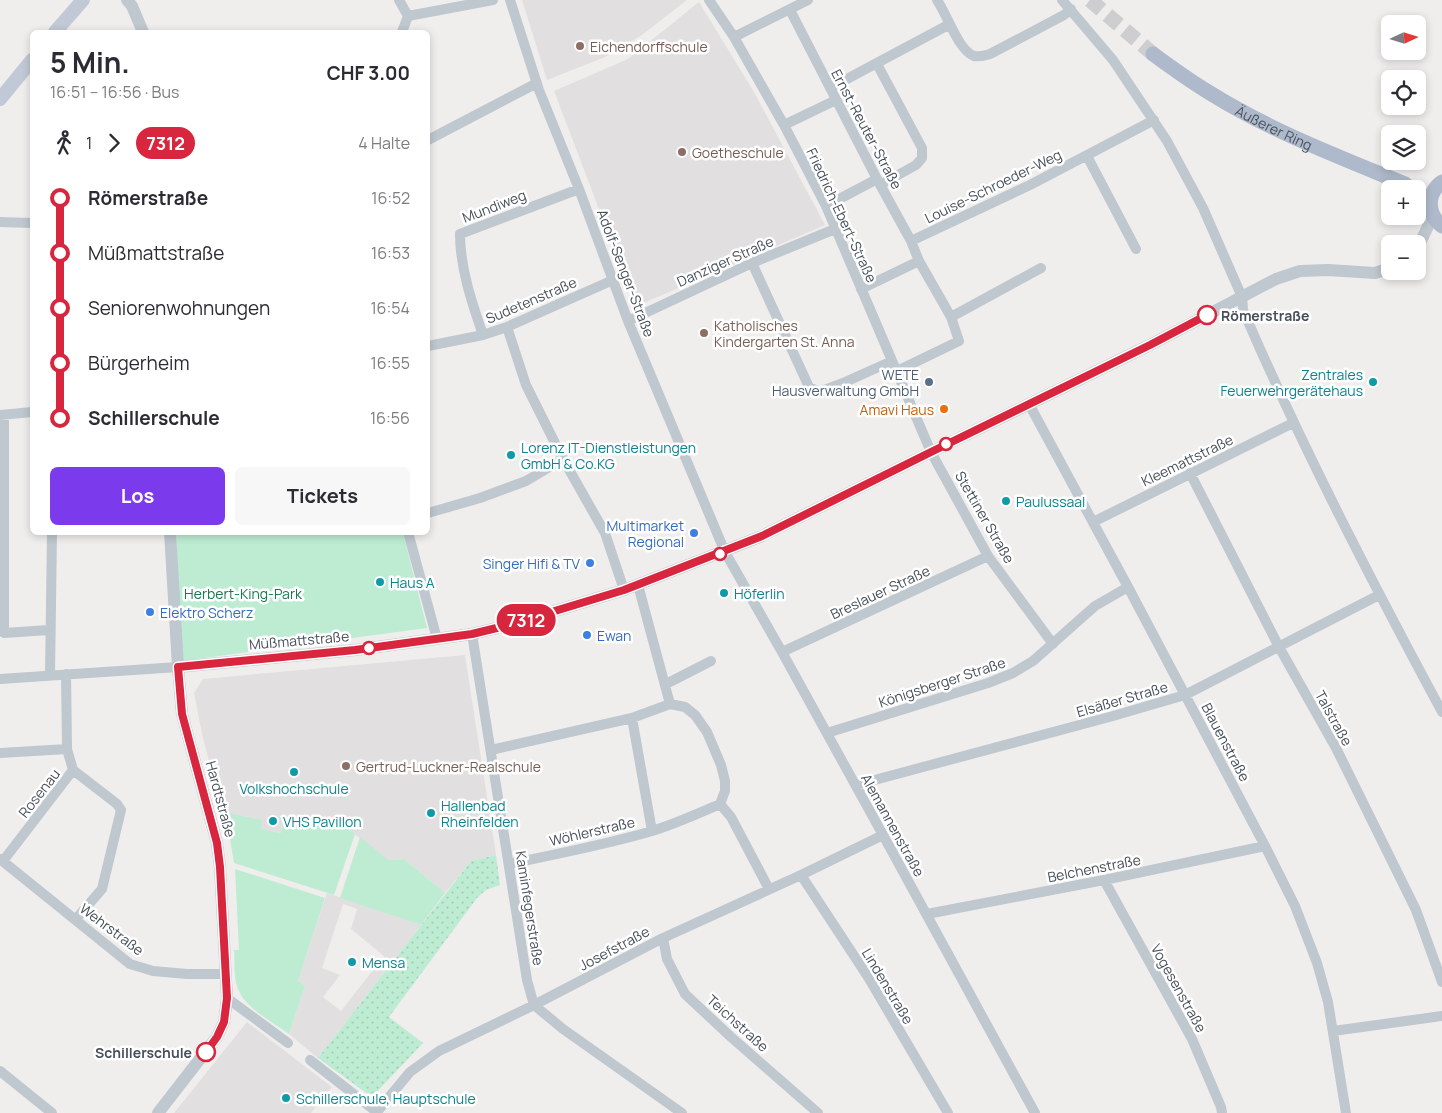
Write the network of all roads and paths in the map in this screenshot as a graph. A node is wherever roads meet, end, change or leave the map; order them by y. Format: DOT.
graph roads {
  1 [pos="83,0"];
  2 [pos="127,0"];
  3 [pos="399,0"];
  4 [pos="494,0"];
  5 [pos="510,0"];
  6 [pos="709,0"];
  7 [pos="808,0"];
  8 [pos="938,0"];
  9 [pos="1062,0"];
  10 [pos="1071,9"];
  11 [pos="790,10"];
  12 [pos="408,16"];
  13 [pos="950,24"];
  14 [pos="57,30"];
  15 [pos="142,30"];
  16 [pos="403,30"];
  17 [pos="734,37"];
  18 [pos="1153,54"];
  19 [pos="30,62"];
  20 [pos="877,64"];
  21 [pos="536,83"];
  22 [pos="830,88"];
  23 [pos="0,99"];
  24 [pos="836,100"];
  25 [pos="1154,120"];
  26 [pos="784,125"];
  27 [pos="430,139"];
  28 [pos="1087,156"];
  29 [pos="1394,180"];
  30 [pos="878,182"];
  31 [pos="1441,183"];
  32 [pos="1426,186"];
  33 [pos="579,188"];
  34 [pos="1426,204"];
  35 [pos="826,206"];
  36 [pos="1435,215"];
  37 [pos="0,222"];
  38 [pos="30,224"];
  39 [pos="835,229"];
  40 [pos="1442,231"];
  41 [pos="1425,235"];
  42 [pos="911,241"];
  43 [pos="1426,241"];
  44 [pos="1136,250"];
  45 [pos="918,260"];
  46 [pos="752,262"];
  47 [pos="1042,268"];
  48 [pos="1381,270"];
  49 [pos="613,280"];
  50 [pos="861,289"];
  51 [pos="1242,297"];
  52 [pos="951,317"];
  53 [pos="628,321"];
  54 [pos="506,327"];
  55 [pos="484,335"];
  56 [pos="430,346"];
  57 [pos="892,361"];
  58 [pos="897,371"];
  59 [pos="1028,404"];
  60 [pos="30,412"];
  61 [pos="2,415"];
  62 [pos="1293,423"];
  63 [pos="931,452"];
  64 [pos="563,459"];
  65 [pos="1190,473"];
  66 [pos="430,512"];
  67 [pos="1093,522"];
  68 [pos="52,535"];
  69 [pos="170,535"];
  70 [pos="409,535"];
  71 [pos="725,552"];
  72 [pos="988,556"];
  73 [pos="638,585"];
  74 [pos="1128,587"];
  75 [pos="624,590"];
  76 [pos="1379,595"];
  77 [pos="49,630"];
  78 [pos="472,634"];
  79 [pos="437,639"];
  80 [pos="1053,644"];
  81 [pos="1279,647"];
  82 [pos="782,652"];
  83 [pos="711,661"];
  84 [pos="178,667"];
  85 [pos="66,674"];
  86 [pos="50,675"];
  87 [pos="0,679"];
  88 [pos="666,684"];
  89 [pos="1185,695"];
  90 [pos="670,704"];
  91 [pos="1442,712"];
  92 [pos="632,718"];
  93 [pos="827,733"];
  94 [pos="67,749"];
  95 [pos="491,750"];
  96 [pos="0,753"];
  97 [pos="74,770"];
  98 [pos="856,785"];
  99 [pos="720,804"];
  100 [pos="652,831"];
  101 [pos="883,835"];
  102 [pos="1265,846"];
  103 [pos="1,860"];
  104 [pos="509,864"];
  105 [pos="800,875"];
  106 [pos="1104,880"];
  107 [pos="769,889"];
  108 [pos="927,914"];
  109 [pos="76,919"];
  110 [pos="663,938"];
  111 [pos="225,974"];
  112 [pos="1442,982"];
  113 [pos="227,998"];
  114 [pos="534,1005"];
  115 [pos="1442,1016"];
  116 [pos="1333,1031"];
  117 [pos="288,1043"];
  118 [pos="310,1060"];
  119 [pos="0,1071"];
  120 [pos="52,1113"];
  121 [pos="158,1113"];
  122 [pos="377,1113"];
  123 [pos="682,1113"];
  124 [pos="818,1113"];
  125 [pos="948,1113"];
  126 [pos="1034,1113"];
  127 [pos="1222,1113"];
  128 [pos="1346,1113"];
  1 -- 14 [label="main road"];
  2 -- 15 [label="street"];
  3 -- 12 [label="street"];
  4 -- 12 [label="street"];
  5 -- 21 [label="street, Adolf-Senger-Straße"];
  6 -- 17 [label="street, Friedrich-Ebert-Straße"];
  7 -- 11 [label="street"];
  8 -- 13 [label="street"];
  9 -- 10 [label="street"];
  10 -- 13 [label="street"];
  10 -- 25 [label="street"];
  11 -- 17 [label="street"];
  11 -- 22 [label="street, Ernst-Reuter-Straße"];
  12 -- 16 [label="street"];
  13 -- 20 [label="street"];
  17 -- 26 [label="street, Friedrich-Ebert-Straße"];
  18 -- 29 [label="main road, Äußerer Ring"];
  19 -- 23 [label="main road"];
  20 -- 22 [label="street"];
  20 -- 30 [label="street"];
  21 -- 27 [label="street"];
  21 -- 33 [label="street, Adolf-Senger-Straße"];
  22 -- 24 [label="street, Ernst-Reuter-Straße"];
  24 -- 26 [label="street"];
  24 -- 30 [label="street, Ernst-Reuter-Straße"];
  25 -- 28 [label="street, Louise-Schroeder-Weg"];
  25 -- 51 [label="street"];
  26 -- 35 [label="street, Friedrich-Ebert-Straße"];
  28 -- 42 [label="street, Louise-Schroeder-Weg"];
  28 -- 44 [label="street"];
  30 -- 35 [label="street"];
  30 -- 42 [label="street, Ernst-Reuter-Straße"];
  31 -- 32 [label="main road, Äußerer Ring"];
  31 -- 36 [label="main road"];
  33 -- 49 [label="street, Adolf-Senger-Straße"];
  33 -- 55 [label="street, Mundiweg"];
  34 -- 36 [label="main road"];
  35 -- 39 [label="street, Friedrich-Ebert-Straße"];
  36 -- 41 [label="street"];
  37 -- 38 [label="street"];
  39 -- 46 [label="street, Danziger Straße"];
  39 -- 50 [label="street, Friedrich-Ebert-Straße"];
  40 -- 43 [label="street"];
  42 -- 45 [label="street, Ernst-Reuter-Straße"];
  45 -- 50 [label="street"];
  45 -- 52 [label="street, Ernst-Reuter-Straße"];
  46 -- 53 [label="street, Danziger Straße"];
  46 -- 57 [label="street"];
  47 -- 52 [label="street"];
  48 -- 51 [label="street, Müßmattstraße"];
  49 -- 53 [label="street, Adolf-Senger-Straße"];
  49 -- 54 [label="street, Sudetenstraße"];
  50 -- 57 [label="street, Friedrich-Ebert-Straße"];
  51 -- 59 [label="street, Müßmattstraße"];
  51 -- 62 [label="street"];
  52 -- 58 [label="street, Ernst-Reuter-Straße"];
  53 -- 71 [label="street, Adolf-Senger-Straße"];
  54 -- 55 [label="street, Sudetenstraße"];
  54 -- 64 [label="street"];
  55 -- 56 [label="street, Sudetenstraße"];
  57 -- 58 [label="street, Friedrich-Ebert-Straße"];
  58 -- 63 [label="street, Friedrich-Ebert-Straße"];
  59 -- 63 [label="street, Müßmattstraße"];
  59 -- 67 [label="street, Blauenstraße"];
  60 -- 61 [label="street"];
  61 -- 77 [label="street"];
  62 -- 65 [label="street, Kleemattstraße"];
  62 -- 76 [label="street"];
  63 -- 71 [label="street, Müßmattstraße"];
  63 -- 72 [label="street, Stettiner Straße"];
  64 -- 66 [label="street"];
  64 -- 75 [label="street"];
  65 -- 67 [label="street, Kleemattstraße"];
  65 -- 81 [label="street, Talstraße"];
  67 -- 74 [label="street, Blauenstraße"];
  68 -- 77 [label="street"];
  69 -- 84 [label="street, Hardtstraße"];
  70 -- 79 [label="street"];
  71 -- 73 [label="street, Müßmattstraße"];
  71 -- 82 [label="street, Alemannenstraße"];
  72 -- 80 [label="street, Stettiner Straße"];
  72 -- 82 [label="street, Breslauer Straße"];
  73 -- 75 [label="street, Müßmattstraße"];
  73 -- 88 [label="street"];
  74 -- 80 [label="street, Königsberger Straße"];
  74 -- 89 [label="street, Blauenstraße"];
  75 -- 78 [label="street, Müßmattstraße"];
  76 -- 81 [label="street, Elsäßer Straße"];
  76 -- 91 [label="street"];
  77 -- 86 [label="street"];
  78 -- 79 [label="street, Müßmattstraße"];
  78 -- 95 [label="street, Kaminfegerstraße"];
  79 -- 84 [label="street, Müßmattstraße"];
  80 -- 93 [label="street, Königsberger Straße"];
  81 -- 89 [label="street, Elsäßer Straße"];
  81 -- 112 [label="street, Talstraße"];
  82 -- 93 [label="street, Alemannenstraße"];
  83 -- 88 [label="street"];
  84 -- 85 [label="street, Müßmattstraße"];
  84 -- 111 [label="street, Hardtstraße"];
  85 -- 86 [label="street, Müßmattstraße"];
  85 -- 94 [label="street, Rosenau"];
  86 -- 87 [label="street, Müßmattstraße"];
  88 -- 90 [label="street"];
  89 -- 98 [label="street, Elsäßer Straße"];
  89 -- 102 [label="street, Blauenstraße"];
  90 -- 92 [label="street"];
  90 -- 99 [label="street"];
  92 -- 95 [label="street"];
  92 -- 100 [label="street, Wöhlerstraße"];
  93 -- 98 [label="street, Alemannenstraße"];
  94 -- 96 [label="street"];
  94 -- 97 [label="street, Rosenau"];
  95 -- 104 [label="street, Kaminfegerstraße"];
  97 -- 103 [label="street, Rosenau"];
  97 -- 109 [label="street"];
  98 -- 101 [label="street, Alemannenstraße"];
  99 -- 100 [label="street, Wöhlerstraße"];
  99 -- 107 [label="street"];
  100 -- 104 [label="street, Wöhlerstraße"];
  101 -- 105 [label="street, Josefstraße"];
  101 -- 108 [label="street, Alemannenstraße"];
  102 -- 106 [label="street, Belchenstraße"];
  102 -- 116 [label="street, Blauenstraße"];
  103 -- 109 [label="street, Wehrstraße"];
  104 -- 114 [label="street, Kaminfegerstraße"];
  105 -- 107 [label="street, Josefstraße"];
  105 -- 125 [label="street, Lindenstraße"];
  106 -- 108 [label="street, Belchenstraße"];
  106 -- 127 [label="street, Vogesenstraße"];
  107 -- 110 [label="street, Josefstraße"];
  108 -- 126 [label="street, Alemannenstraße"];
  109 -- 111 [label="street, Wehrstraße"];
  110 -- 114 [label="street, Josefstraße"];
  110 -- 124 [label="street, Teichstraße"];
  111 -- 113 [label="street, Hardtstraße"];
  113 -- 117 [label="street"];
  113 -- 121 [label="street, Hardtstraße"];
  114 -- 122 [label="street, Josefstraße"];
  114 -- 123 [label="street"];
  115 -- 116 [label="street"];
  116 -- 128 [label="street, Blauenstraße"];
  118 -- 122 [label="street"];
  119 -- 120 [label="street"];
}
